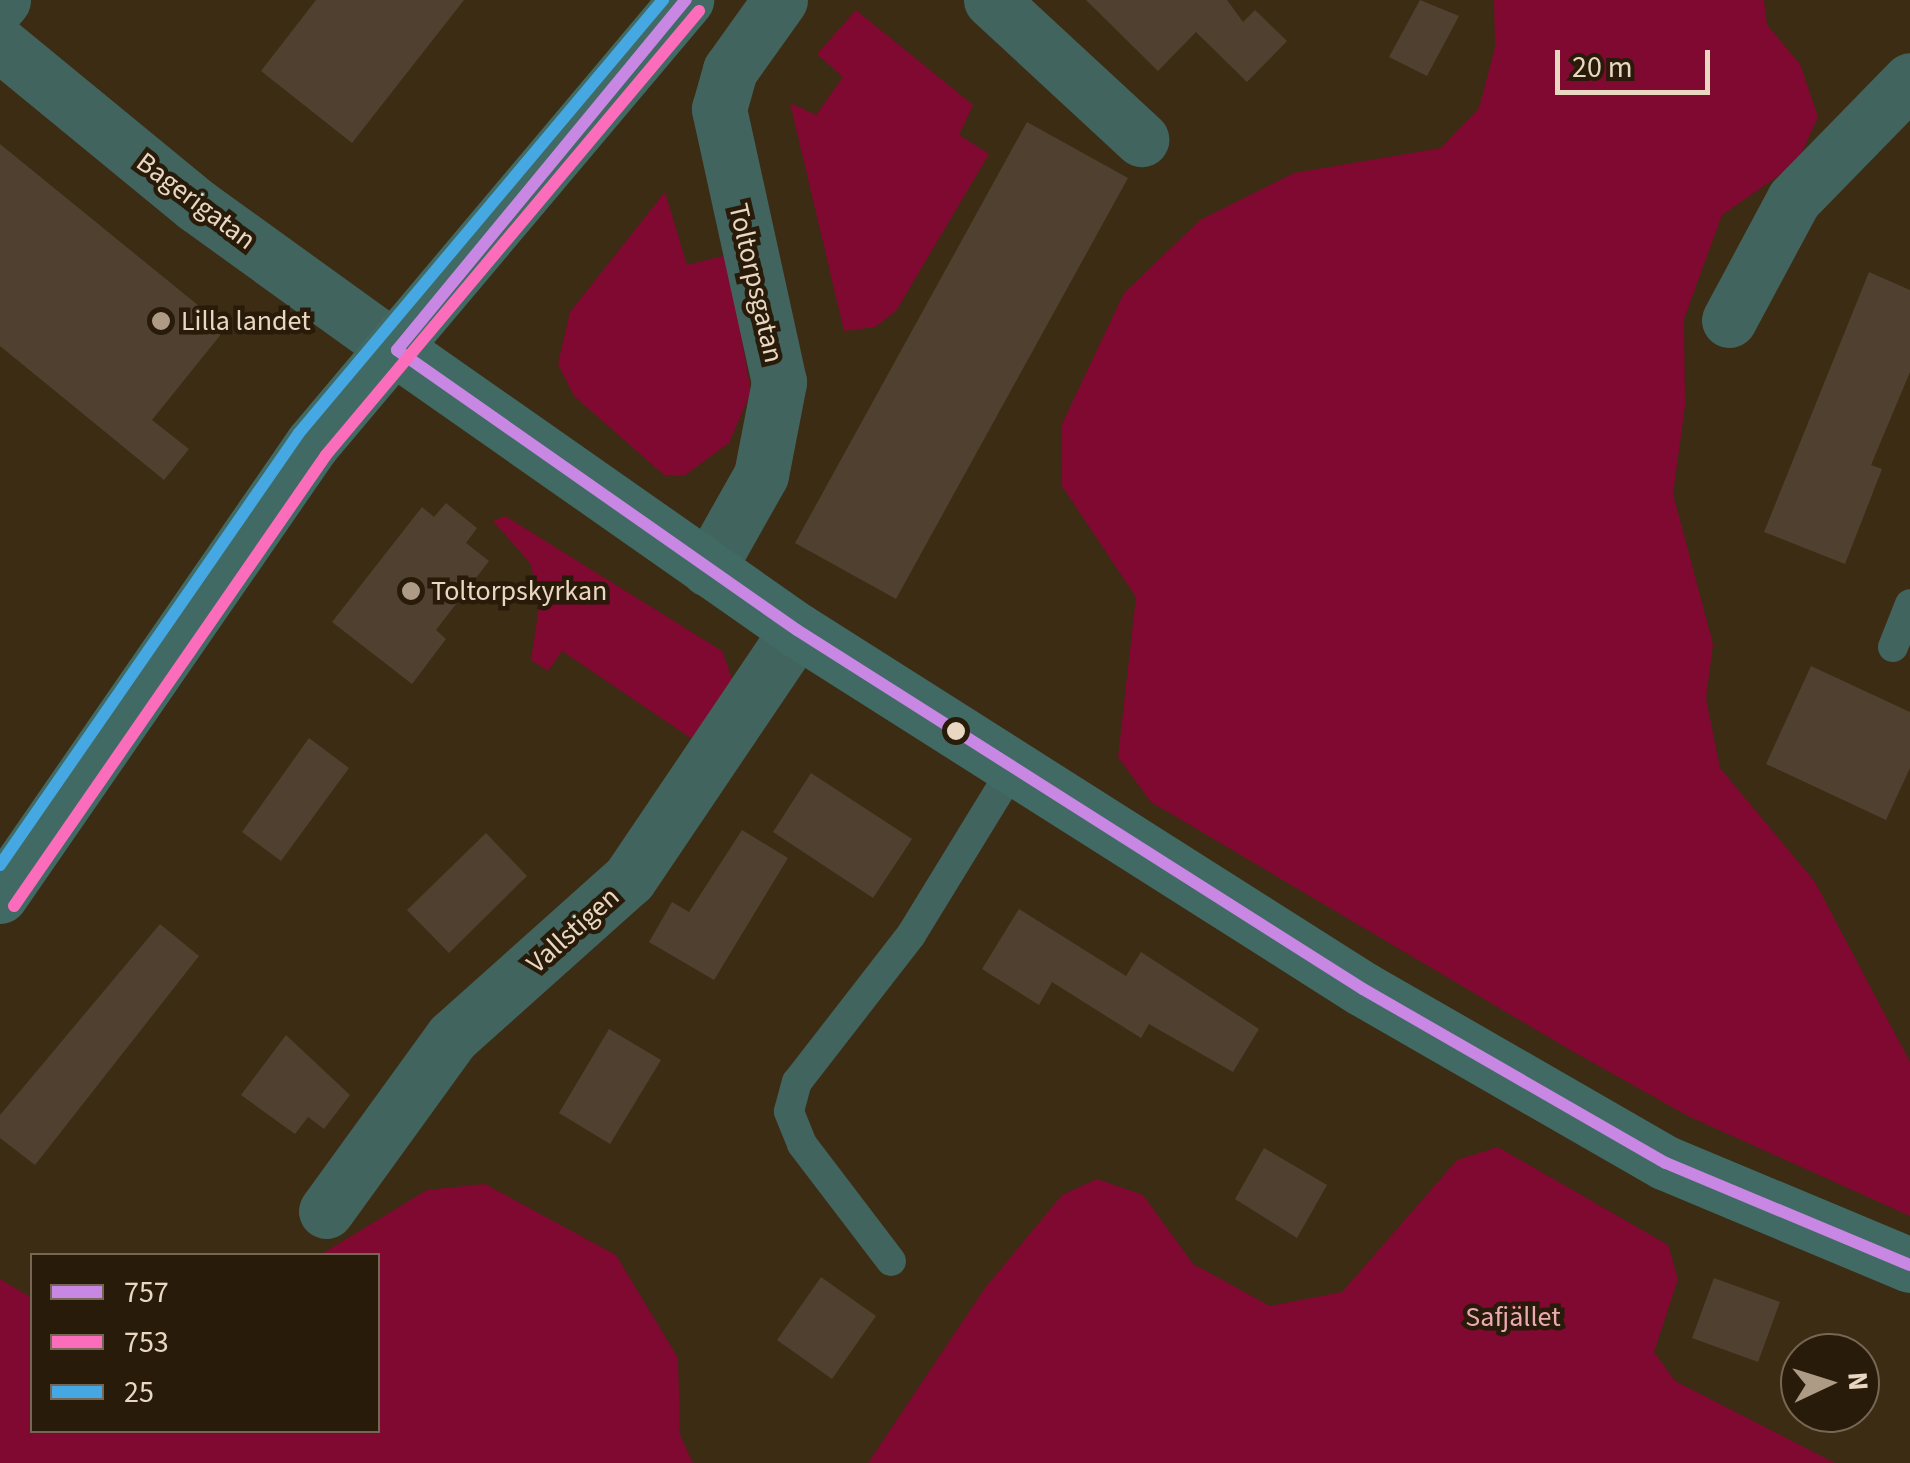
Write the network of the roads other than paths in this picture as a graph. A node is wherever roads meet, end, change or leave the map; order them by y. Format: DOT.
graph roads {
  1 [pos="686,0"];
  2 [pos="780,0"];
  3 [pos="991,0"];
  4 [pos="0,44"];
  5 [pos="1910,80"];
  6 [pos="1142,139"];
  7 [pos="1729,320"];
  8 [pos="397,350"];
  9 [pos="708,570"];
  10 [pos="1910,604"];
  11 [pos="798,630"];
  12 [pos="1893,647"];
  13 [pos="1014,767"];
  14 [pos="0,896"];
  15 [pos="326,1211"];
  16 [pos="891,1262"];
  17 [pos="1910,1265"];
  1 -- 8 [label="street"];
  2 -- 9 [label="street, Toltorpsgatan"];
  3 -- 6 [label="street"];
  4 -- 8 [label="street, Bagerigatan"];
  5 -- 7 [label="street"];
  8 -- 9 [label="street"];
  8 -- 14 [label="street"];
  9 -- 11 [label="street"];
  10 -- 12 [label="lane"];
  11 -- 13 [label="street"];
  11 -- 15 [label="street, Vallstigen"];
  13 -- 16 [label="lane"];
  13 -- 17 [label="street"];
}
